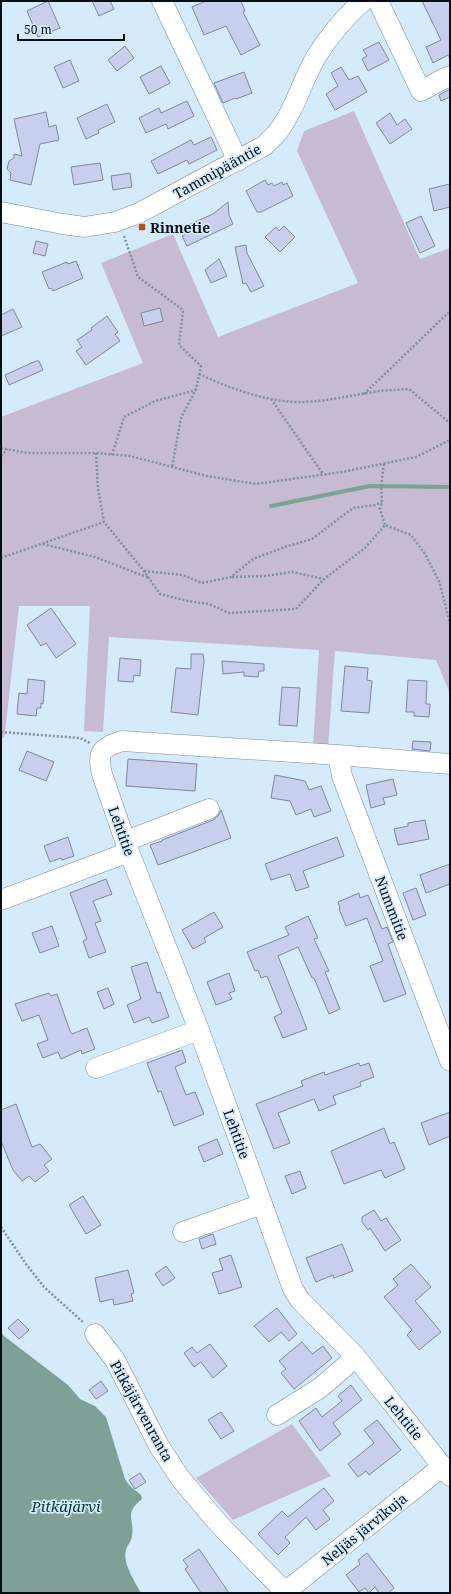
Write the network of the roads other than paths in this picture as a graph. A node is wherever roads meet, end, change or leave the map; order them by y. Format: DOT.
graph roads {
  1 [pos="162,1"];
  2 [pos="363,1"];
  3 [pos="378,1"];
  4 [pos="450,76"];
  5 [pos="238,161"];
  6 [pos="1,212"];
  7 [pos="338,755"];
  8 [pos="450,764"];
  9 [pos="209,809"];
  10 [pos="128,846"];
  11 [pos="1,900"];
  12 [pos="198,1030"];
  13 [pos="450,1061"];
  14 [pos="96,1068"];
  15 [pos="262,1204"];
  16 [pos="183,1232"];
  17 [pos="95,1334"];
  18 [pos="356,1357"];
  19 [pos="277,1415"];
  20 [pos="446,1471"];
  21 [pos="286,1592"];
  1 -- 5 [label="street"];
  2 -- 5 [label="street, Tammipääntie"];
  3 -- 4 [label="street"];
  5 -- 6 [label="street, Tammipääntie"];
  7 -- 8 [label="street"];
  7 -- 10 [label="street, Lehtitie"];
  7 -- 13 [label="street, Nummitie"];
  9 -- 10 [label="street"];
  10 -- 11 [label="street"];
  10 -- 12 [label="street, Lehtitie"];
  12 -- 14 [label="street"];
  12 -- 15 [label="street, Lehtitie"];
  15 -- 16 [label="street"];
  15 -- 18 [label="street, Lehtitie"];
  17 -- 21 [label="street, Pitkäjärvenranta"];
  18 -- 19 [label="street"];
  18 -- 20 [label="street, Lehtitie"];
  20 -- 21 [label="street, Neljäs järvikuja"];
}
